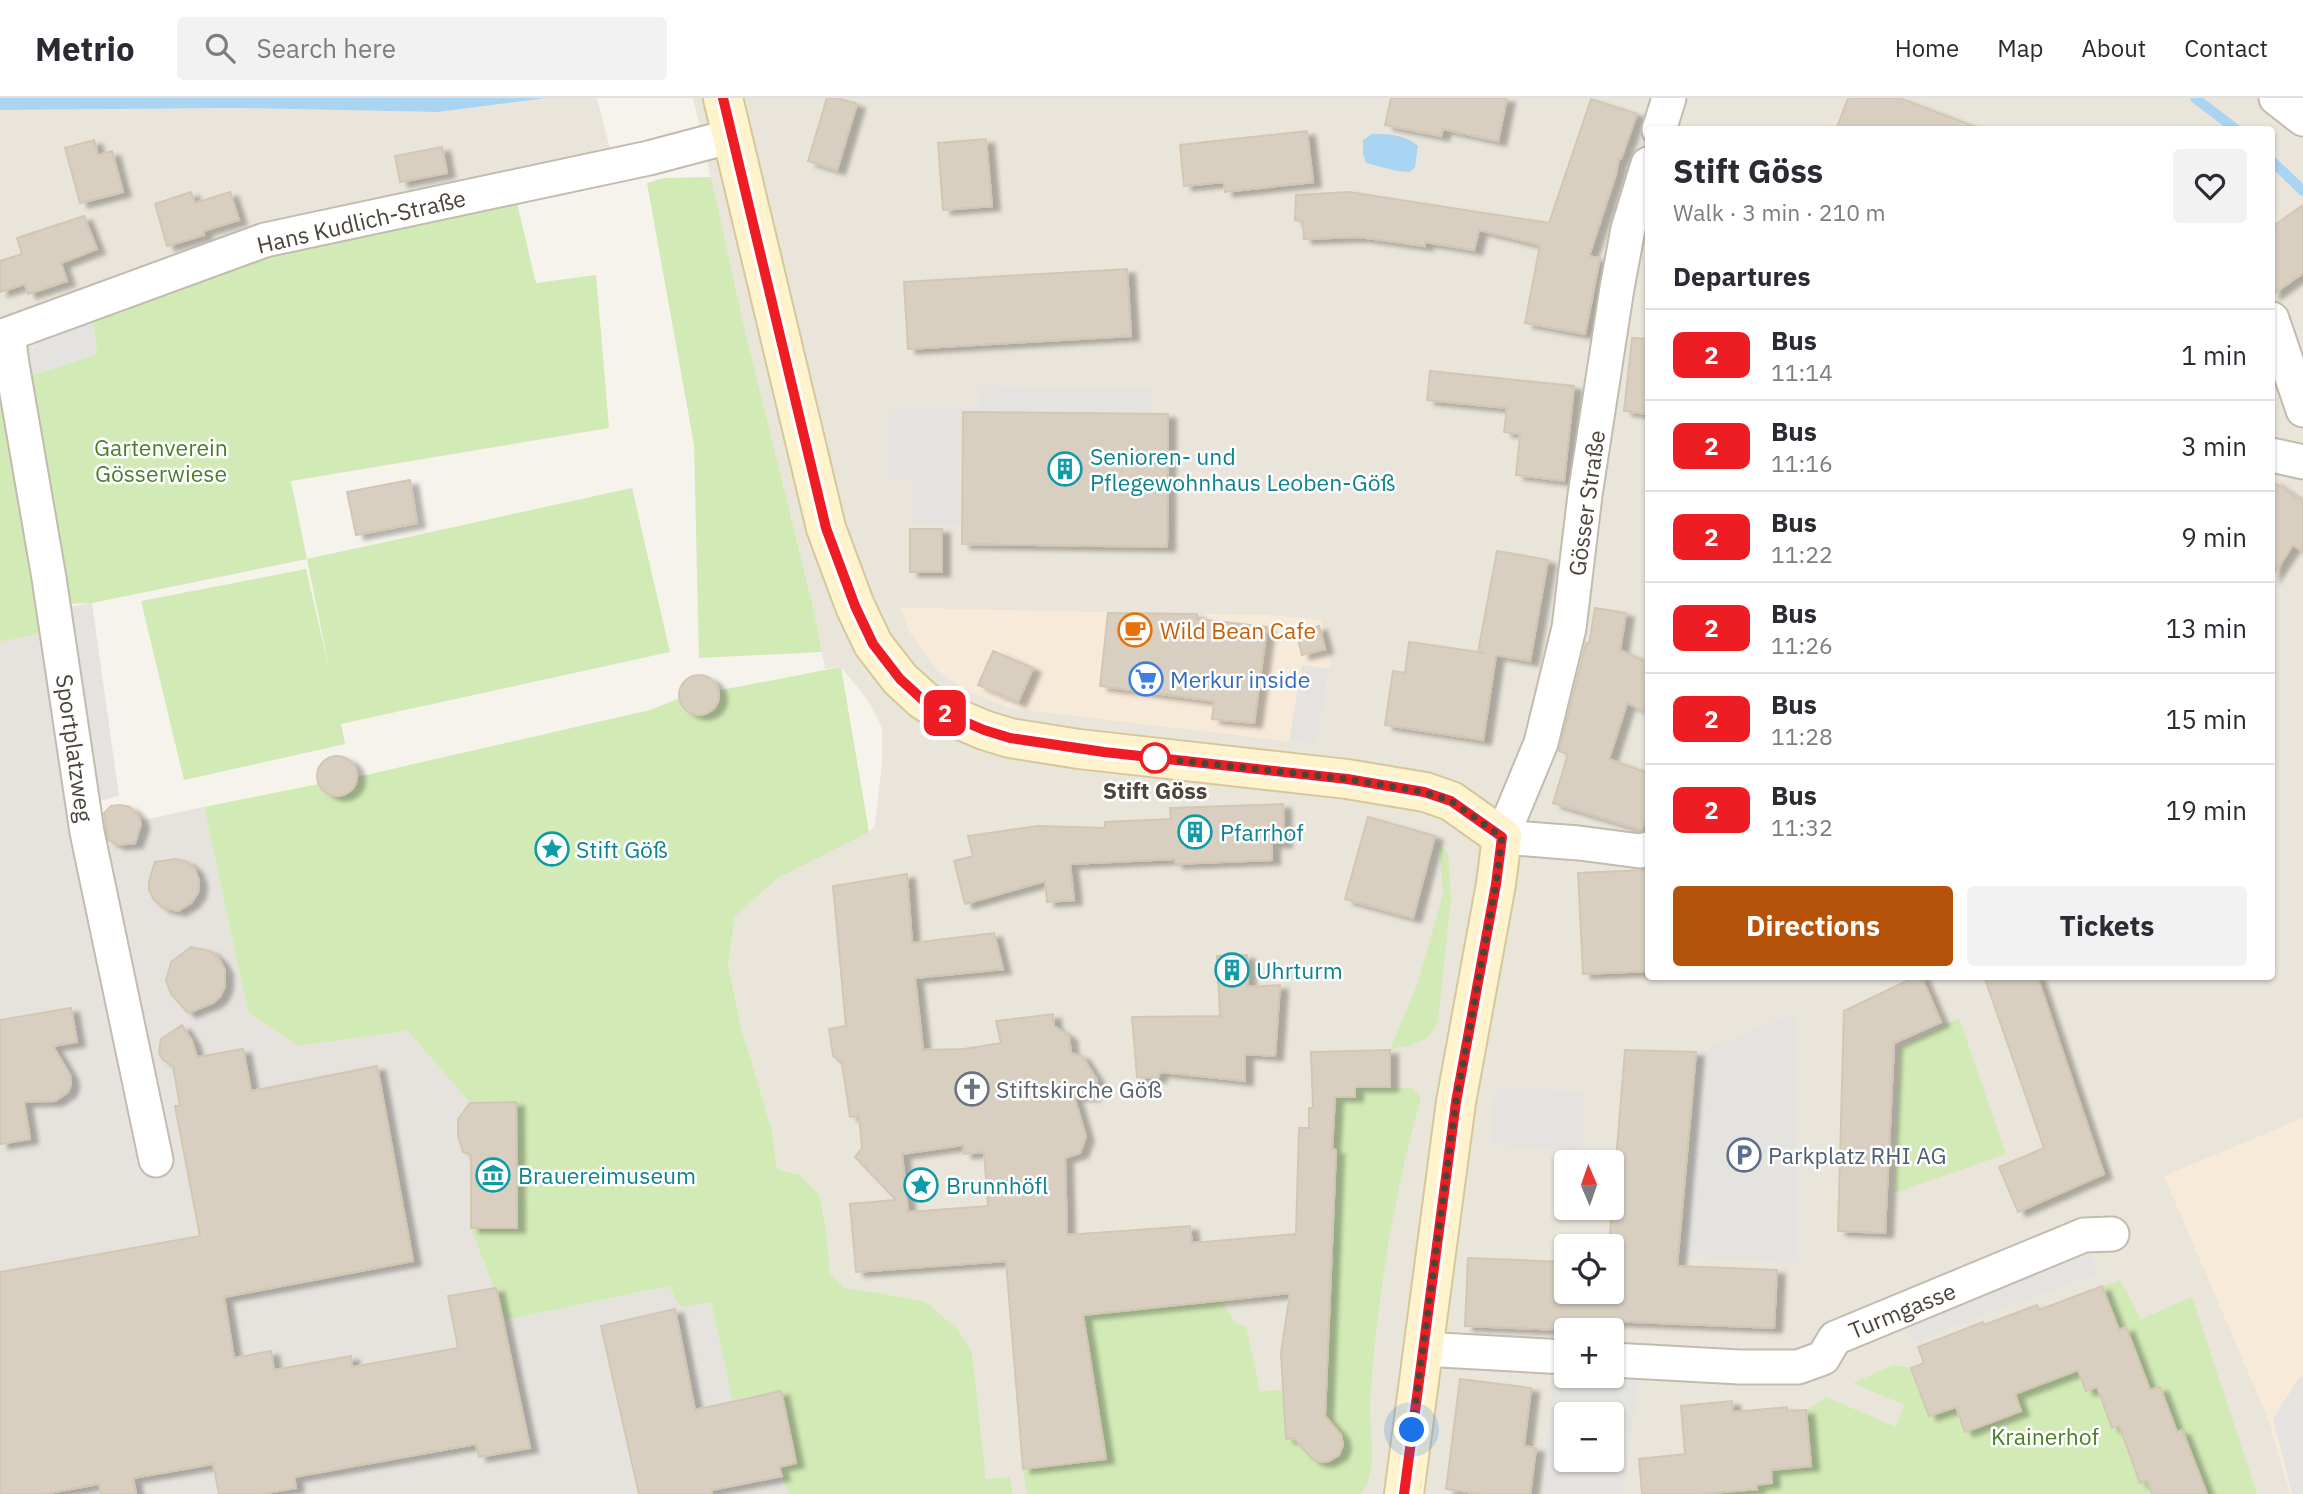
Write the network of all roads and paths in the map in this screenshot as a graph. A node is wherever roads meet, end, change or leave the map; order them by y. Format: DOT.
graph roads {
  1 [pos="723,98"];
  2 [pos="1670,98"];
  3 [pos="2276,98"];
  4 [pos="2303,119"];
  5 [pos="1660,126"];
  6 [pos="732,136"];
  7 [pos="1645,174"];
  8 [pos="2275,328"];
  9 [pos="4,335"];
  10 [pos="2303,410"];
  11 [pos="2275,456"];
  12 [pos="2303,462"];
  13 [pos="1502,837"];
  14 [pos="1645,850"];
  15 [pos="156,1160"];
  16 [pos="2112,1234"];
  17 [pos="1422,1349"];
  18 [pos="1554,1356"];
  19 [pos="1624,1361"];
  20 [pos="1404,1494"];
  1 -- 6 [label="main road"];
  2 -- 5 [label="street"];
  3 -- 4 [label="street"];
  6 -- 9 [label="street, Hans Kudlich-Straße"];
  6 -- 13 [label="main road"];
  7 -- 13 [label="street, Gösser Straße"];
  8 -- 10 [label="street"];
  9 -- 15 [label="street, Sportplatzweg"];
  11 -- 12 [label="street"];
  13 -- 14 [label="street"];
  13 -- 17 [label="main road"];
  16 -- 19 [label="street, Turmgasse"];
  17 -- 18 [label="street"];
  17 -- 20 [label="main road"];
}
